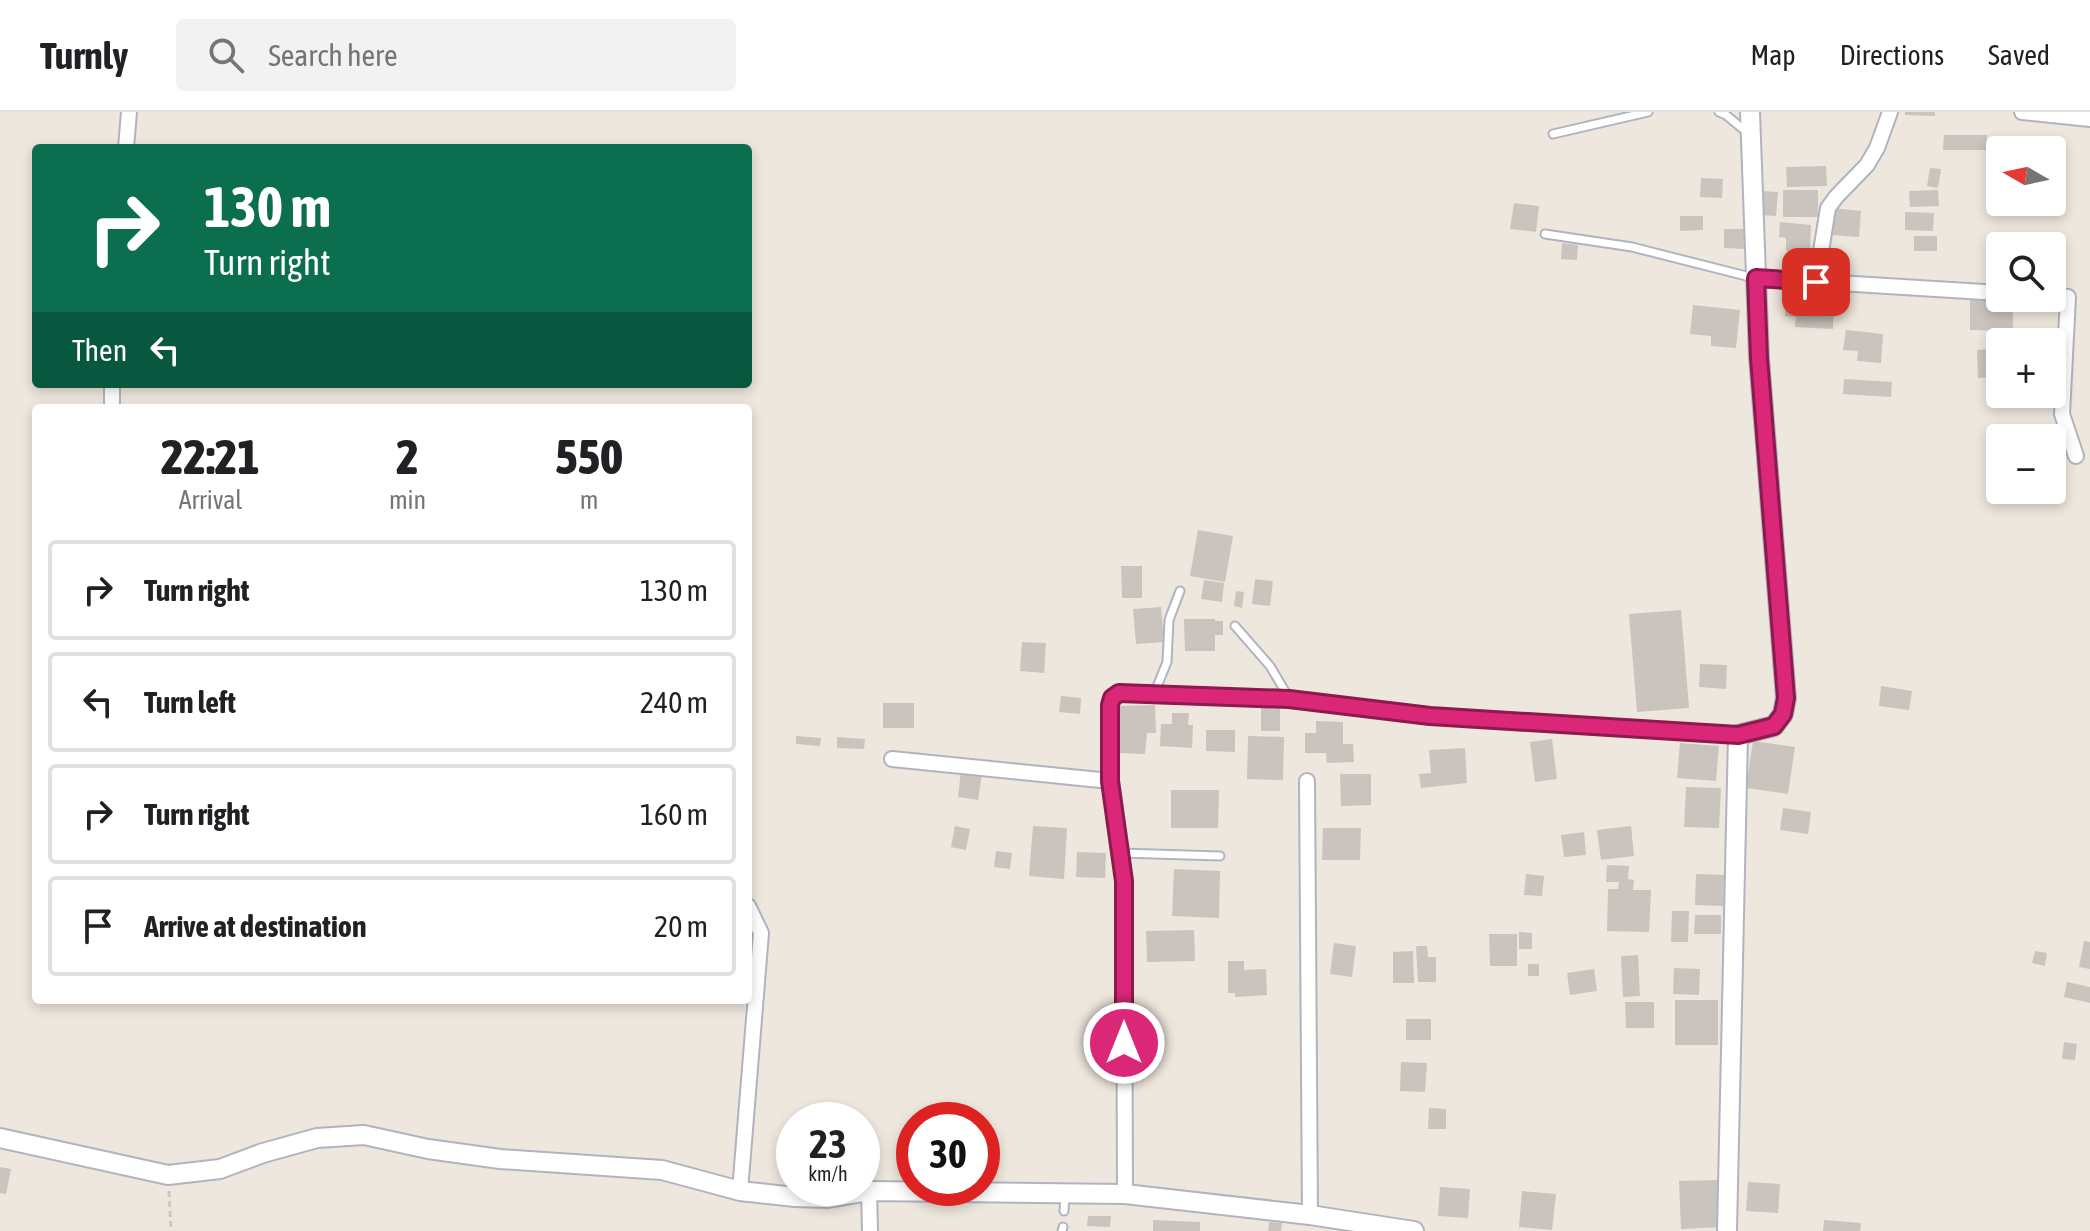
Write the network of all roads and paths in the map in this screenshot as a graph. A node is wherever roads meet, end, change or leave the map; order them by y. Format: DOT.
graph roads {
  1 [pos="129,112"];
  2 [pos="1648,112"];
  3 [pos="1719,112"];
  4 [pos="1750,112"];
  5 [pos="1890,112"];
  6 [pos="2022,112"];
  7 [pos="2090,119"];
  8 [pos="1553,134"];
  9 [pos="1751,136"];
  10 [pos="126,144"];
  11 [pos="1545,234"];
  12 [pos="1756,278"];
  13 [pos="1816,282"];
  14 [pos="1986,292"];
  15 [pos="2066,297"];
  16 [pos="2076,456"];
  17 [pos="1180,591"];
  18 [pos="1235,626"];
  19 [pos="1154,694"];
  20 [pos="1289,699"];
  21 [pos="1738,735"];
  22 [pos="892,759"];
  23 [pos="1110,781"];
  24 [pos="1307,781"];
  25 [pos="1121,853"];
  26 [pos="1220,856"];
  27 [pos="752,914"];
  28 [pos="0,1138"];
  29 [pos="168,1175"];
  30 [pos="740,1191"];
  31 [pos="880,1192"];
  32 [pos="776,1194"];
  33 [pos="1125,1194"];
  34 [pos="869,1206"];
  35 [pos="1310,1215"];
  36 [pos="171,1231"];
  37 [pos="870,1231"];
  38 [pos="1414,1231"];
  39 [pos="1727,1231"];
  1 -- 10 [label="street"];
  2 -- 8 [label="lane"];
  3 -- 9 [label="lane"];
  4 -- 9 [label="street"];
  5 -- 13 [label="street"];
  6 -- 7 [label="street"];
  9 -- 12 [label="street"];
  11 -- 12 [label="lane"];
  12 -- 13 [label="street"];
  12 -- 21 [label="street"];
  13 -- 14 [label="street"];
  15 -- 16 [label="street"];
  17 -- 19 [label="lane"];
  18 -- 20 [label="lane"];
  19 -- 20 [label="street"];
  19 -- 23 [label="street"];
  20 -- 21 [label="street"];
  21 -- 39 [label="street"];
  22 -- 23 [label="street"];
  23 -- 25 [label="street"];
  24 -- 35 [label="street"];
  25 -- 26 [label="lane"];
  25 -- 33 [label="street"];
  27 -- 30 [label="street"];
  28 -- 29 [label="street"];
  29 -- 30 [label="street"];
  29 -- 36 [label="path"];
  30 -- 32 [label="street"];
  31 -- 33 [label="street"];
  33 -- 35 [label="street"];
  34 -- 37 [label="street"];
  35 -- 38 [label="street"];
}
